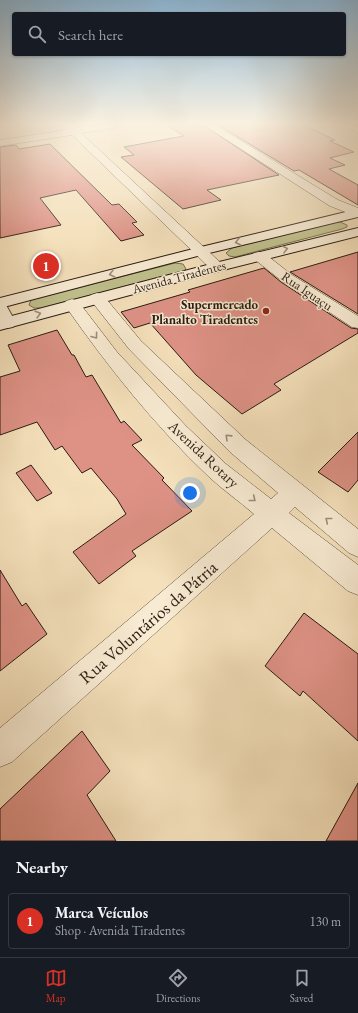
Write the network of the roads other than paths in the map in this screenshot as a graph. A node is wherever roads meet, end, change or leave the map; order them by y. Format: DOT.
graph roads {
  1 [pos="108,164"];
  2 [pos="271,164"];
  3 [pos="358,213"];
  4 [pos="358,232"];
  5 [pos="201,251"];
  6 [pos="259,256"];
  7 [pos="217,266"];
  8 [pos="97,298"];
  9 [pos="0,302"];
  10 [pos="72,304"];
  11 [pos="2,319"];
  12 [pos="358,323"];
  13 [pos="295,493"];
  14 [pos="271,515"];
  15 [pos="358,545"];
  16 [pos="358,582"];
  17 [pos="0,750"];
  1 -- 5 [label="street"];
  2 -- 3 [label="street"];
  3 -- 5 [label="main road, Avenida Tiradentes, one-way"];
  6 -- 4 [label="main road, Avenida Tiradentes, one-way"];
  5 -- 7 [label="street"];
  5 -- 9 [label="main road, Avenida Tiradentes, one-way"];
  6 -- 7 [label="main road, Avenida Tiradentes"];
  6 -- 12 [label="street, Rua Iguaçu"];
  7 -- 8 [label="main road, Avenida Tiradentes"];
  8 -- 10 [label="main road, Avenida Tiradentes"];
  13 -- 8 [label="street, Avenida Rotary, one-way"];
  11 -- 10 [label="main road, Avenida Tiradentes, one-way"];
  10 -- 14 [label="street, Avenida Rotary, one-way"];
  13 -- 14 [label="street, Rua Voluntários da Pátria"];
  15 -- 13 [label="street, Avenida Rotary, one-way"];
  14 -- 16 [label="street, Avenida Rotary"];
  14 -- 17 [label="street, Rua Voluntários da Pátria"];
}
